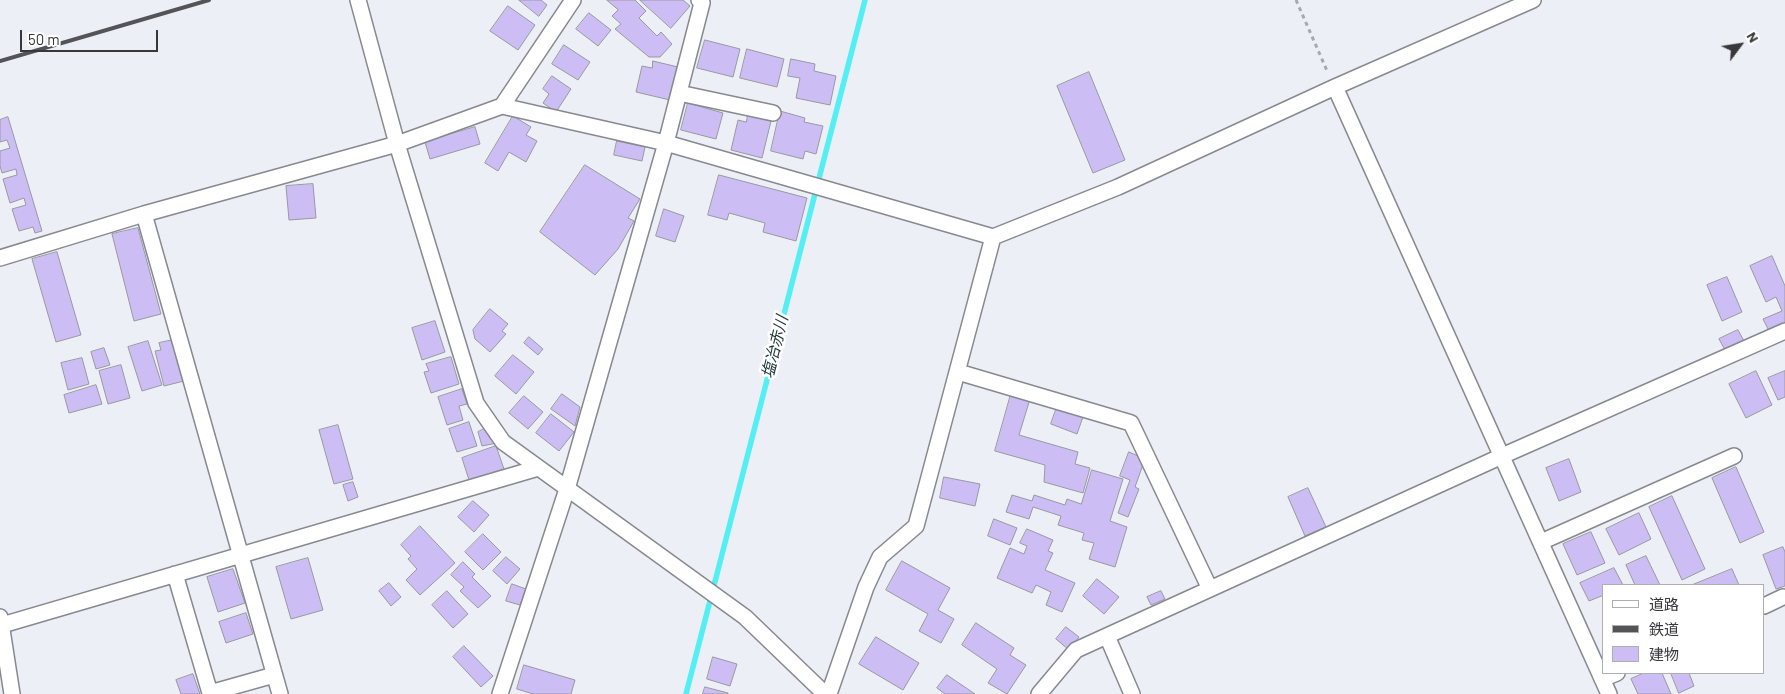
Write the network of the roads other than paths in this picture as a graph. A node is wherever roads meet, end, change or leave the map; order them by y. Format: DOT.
graph roads {
  1 [pos="358,0"];
  2 [pos="573,0"];
  3 [pos="699,0"];
  4 [pos="1533,0"];
  5 [pos="1335,87"];
  6 [pos="679,93"];
  7 [pos="502,106"];
  8 [pos="773,114"];
  9 [pos="666,143"];
  10 [pos="397,144"];
  11 [pos="144,214"];
  12 [pos="994,237"];
  13 [pos="0,258"];
  14 [pos="1785,331"];
  15 [pos="958,372"];
  16 [pos="1502,456"];
  17 [pos="1734,456"];
  18 [pos="538,468"];
  19 [pos="567,489"];
  20 [pos="1540,542"];
  21 [pos="240,555"];
  22 [pos="175,574"];
  23 [pos="1210,589"];
  24 [pos="1782,597"];
  25 [pos="1765,606"];
  26 [pos="1,621"];
  27 [pos="1107,636"];
  28 [pos="1614,674"];
  29 [pos="274,675"];
  30 [pos="1602,679"];
  31 [pos="12,694"];
  32 [pos="280,694"];
  33 [pos="500,694"];
  34 [pos="827,694"];
  35 [pos="1039,694"];
  36 [pos="1132,694"];
  37 [pos="1609,694"];
  1 -- 10 [label="street"];
  2 -- 7 [label="street"];
  3 -- 6 [label="street"];
  4 -- 5 [label="street"];
  5 -- 12 [label="street"];
  5 -- 16 [label="street"];
  6 -- 8 [label="street"];
  6 -- 9 [label="street"];
  7 -- 9 [label="street"];
  7 -- 10 [label="street"];
  9 -- 12 [label="street"];
  9 -- 19 [label="street"];
  10 -- 11 [label="street"];
  10 -- 18 [label="street"];
  11 -- 13 [label="street"];
  11 -- 21 [label="street"];
  12 -- 15 [label="street"];
  14 -- 16 [label="street"];
  15 -- 23 [label="street"];
  15 -- 34 [label="street"];
  16 -- 20 [label="street"];
  16 -- 23 [label="street"];
  17 -- 20 [label="street"];
  18 -- 19 [label="street"];
  18 -- 21 [label="street"];
  19 -- 33 [label="street"];
  19 -- 34 [label="street"];
  20 -- 30 [label="street"];
  21 -- 22 [label="street"];
  21 -- 29 [label="street"];
  22 -- 26 [label="street"];
  22 -- 29 [label="street"];
  23 -- 27 [label="street"];
  24 -- 25 [label="street"];
  26 -- 31 [label="street"];
  27 -- 35 [label="street"];
  27 -- 36 [label="street"];
  28 -- 30 [label="street"];
  29 -- 32 [label="street"];
  30 -- 37 [label="street"];
}
